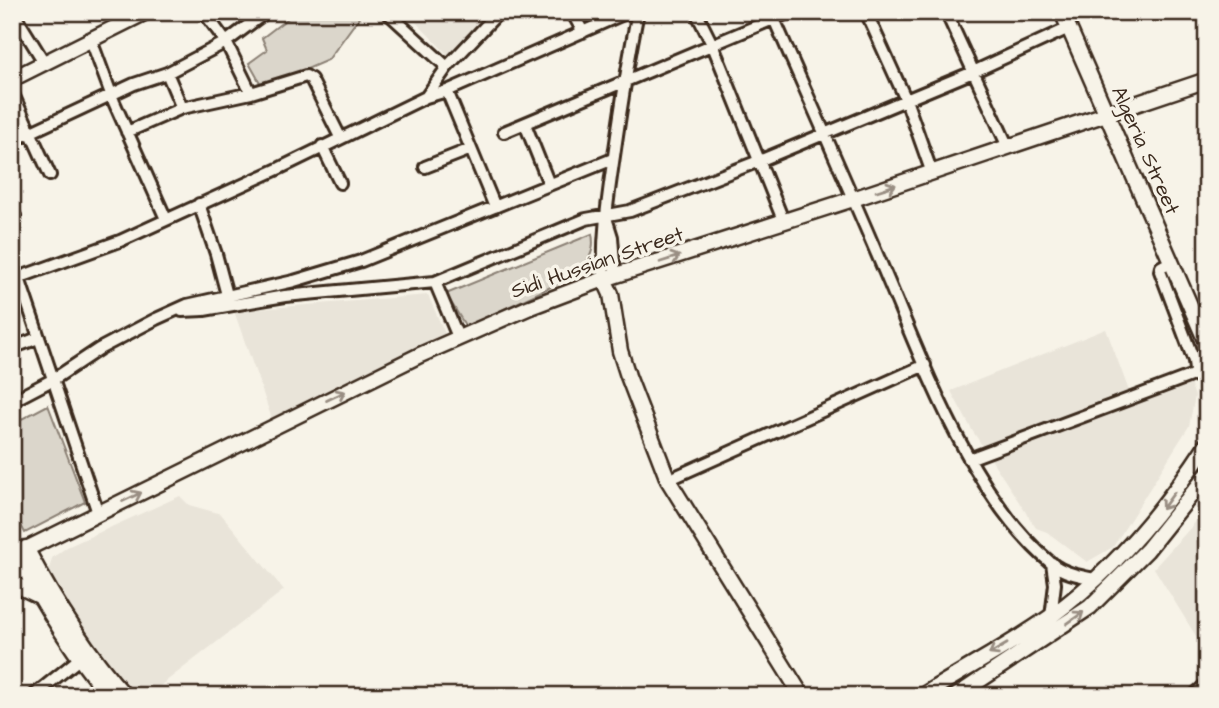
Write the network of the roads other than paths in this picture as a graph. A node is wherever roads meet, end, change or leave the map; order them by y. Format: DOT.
graph roads {
  1 [pos="13,12"];
  2 [pos="146,12"];
  3 [pos="204,12"];
  4 [pos="266,12"];
  5 [pos="387,12"];
  6 [pos="499,12"];
  7 [pos="572,12"];
  8 [pos="628,12"];
  9 [pos="638,12"];
  10 [pos="696,12"];
  11 [pos="790,12"];
  12 [pos="866,12"];
  13 [pos="946,12"];
  14 [pos="1062,12"];
  15 [pos="772,16"];
  16 [pos="1069,28"];
  17 [pos="583,32"];
  18 [pos="92,40"];
  19 [pos="226,42"];
  20 [pos="713,46"];
  21 [pos="44,62"];
  22 [pos="447,67"];
  23 [pos="973,72"];
  24 [pos="167,73"];
  25 [pos="12,79"];
  26 [pos="624,80"];
  27 [pos="1207,80"];
  28 [pos="446,91"];
  29 [pos="12,92"];
  30 [pos="251,93"];
  31 [pos="110,94"];
  32 [pos="426,97"];
  33 [pos="906,100"];
  34 [pos="182,108"];
  35 [pos="1107,114"];
  36 [pos="525,124"];
  37 [pos="127,132"];
  38 [pos="504,132"];
  39 [pos="32,133"];
  40 [pos="824,134"];
  41 [pos="340,137"];
  42 [pos="12,141"];
  43 [pos="322,146"];
  44 [pos="1008,147"];
  45 [pos="471,149"];
  46 [pos="613,159"];
  47 [pos="759,161"];
  48 [pos="425,167"];
  49 [pos="932,173"];
  50 [pos="50,175"];
  51 [pos="340,183"];
  52 [pos="549,184"];
  53 [pos="853,199"];
  54 [pos="199,204"];
  55 [pos="495,207"];
  56 [pos="604,215"];
  57 [pos="166,219"];
  58 [pos="783,220"];
  59 [pos="1172,261"];
  60 [pos="610,277"];
  61 [pos="16,279"];
  62 [pos="435,282"];
  63 [pos="227,295"];
  64 [pos="1172,305"];
  65 [pos="1196,310"];
  66 [pos="172,312"];
  67 [pos="458,337"];
  68 [pos="38,338"];
  69 [pos="1206,344"];
  70 [pos="12,348"];
  71 [pos="925,365"];
  72 [pos="54,379"];
  73 [pos="12,401"];
  74 [pos="1207,444"];
  75 [pos="969,459"];
  76 [pos="1207,475"];
  77 [pos="668,480"];
  78 [pos="98,513"];
  79 [pos="12,534"];
  80 [pos="48,538"];
  81 [pos="18,553"];
  82 [pos="1052,563"];
  83 [pos="1096,579"];
  84 [pos="12,583"];
  85 [pos="41,589"];
  86 [pos="1051,617"];
  87 [pos="79,659"];
  88 [pos="1207,683"];
  89 [pos="801,694"];
  90 [pos="33,696"];
  91 [pos="109,696"];
  92 [pos="125,696"];
  93 [pos="922,696"];
  94 [pos="956,696"];
  95 [pos="1193,696"];
  1 -- 21 [label="street"];
  2 -- 18 [label="main road"];
  3 -- 19 [label="street"];
  4 -- 19 [label="street"];
  5 -- 22 [label="street"];
  6 -- 22 [label="street"];
  7 -- 17 [label="street"];
  8 -- 17 [label="street"];
  9 -- 26 [label="street"];
  10 -- 20 [label="street"];
  11 -- 15 [label="street"];
  12 -- 33 [label="street"];
  13 -- 23 [label="street"];
  14 -- 16 [label="main road, Algeria Street"];
  15 -- 20 [label="street"];
  15 -- 40 [label="street"];
  16 -- 23 [label="street"];
  16 -- 35 [label="main road, Algeria Street"];
  17 -- 28 [label="street"];
  18 -- 21 [label="main road"];
  18 -- 31 [label="street"];
  19 -- 24 [label="street"];
  19 -- 30 [label="street"];
  20 -- 26 [label="street"];
  20 -- 47 [label="street"];
  21 -- 25 [label="main road"];
  22 -- 32 [label="street"];
  23 -- 33 [label="street"];
  23 -- 44 [label="street"];
  24 -- 31 [label="street"];
  24 -- 34 [label="street"];
  26 -- 36 [label="street"];
  26 -- 46 [label="street"];
  27 -- 35 [label="main road, Sidi Hussian Street"];
  28 -- 32 [label="street"];
  28 -- 45 [label="street"];
  29 -- 39 [label="street"];
  30 -- 34 [label="street"];
  30 -- 41 [label="street"];
  31 -- 37 [label="street"];
  31 -- 39 [label="street"];
  32 -- 41 [label="street"];
  33 -- 40 [label="street"];
  33 -- 49 [label="street"];
  34 -- 37 [label="street"];
  35 -- 44 [label="main road, Sidi Hussian Street"];
  35 -- 59 [label="main road, Algeria Street"];
  36 -- 38 [label="street"];
  36 -- 52 [label="street"];
  37 -- 57 [label="street"];
  39 -- 42 [label="street"];
  39 -- 50 [label="street"];
  40 -- 47 [label="street"];
  40 -- 53 [label="street"];
  41 -- 43 [label="street"];
  43 -- 51 [label="street"];
  43 -- 54 [label="street"];
  44 -- 49 [label="main road, Sidi Hussian Street"];
  45 -- 48 [label="street"];
  45 -- 55 [label="street"];
  46 -- 52 [label="street"];
  46 -- 56 [label="street"];
  47 -- 56 [label="street"];
  47 -- 58 [label="street"];
  53 -- 49 [label="main road, Sidi Hussian Street, one-way"];
  52 -- 55 [label="street"];
  53 -- 58 [label="main road, Sidi Hussian Street"];
  53 -- 71 [label="street"];
  54 -- 57 [label="street"];
  54 -- 63 [label="street"];
  55 -- 63 [label="street"];
  56 -- 60 [label="street"];
  56 -- 62 [label="street"];
  57 -- 61 [label="street"];
  60 -- 58 [label="main road, Sidi Hussian Street, one-way"];
  59 -- 64 [label="street"];
  59 -- 65 [label="main road, Algeria Street"];
  60 -- 67 [label="main road, Sidi Hussian Street"];
  60 -- 77 [label="main road"];
  61 -- 68 [label="street"];
  62 -- 66 [label="street"];
  62 -- 67 [label="street"];
  63 -- 66 [label="street"];
  64 -- 65 [label="street"];
  64 -- 75 [label="street"];
  65 -- 69 [label="main road, Algeria Street"];
  66 -- 72 [label="street"];
  78 -- 67 [label="main road, Sidi Hussian Street, one-way"];
  68 -- 70 [label="street"];
  68 -- 72 [label="street"];
  71 -- 75 [label="street"];
  71 -- 77 [label="street"];
  72 -- 73 [label="street"];
  72 -- 78 [label="street"];
  74 -- 83 [label="main road, one-way"];
  75 -- 82 [label="street"];
  94 -- 76 [label="main road, one-way"];
  77 -- 89 [label="main road"];
  78 -- 80 [label="main road, Sidi Hussian Street"];
  79 -- 81 [label="street"];
  80 -- 81 [label="main road, Sidi Hussian Street"];
  80 -- 85 [label="main road"];
  81 -- 85 [label="main road"];
  82 -- 83 [label="street"];
  82 -- 86 [label="street"];
  83 -- 86 [label="main road"];
  84 -- 85 [label="main road"];
  85 -- 87 [label="main road"];
  85 -- 92 [label="main road"];
  86 -- 93 [label="main road, one-way"];
  87 -- 90 [label="street"];
  87 -- 91 [label="main road"];
  88 -- 95 [label="street"];
}
